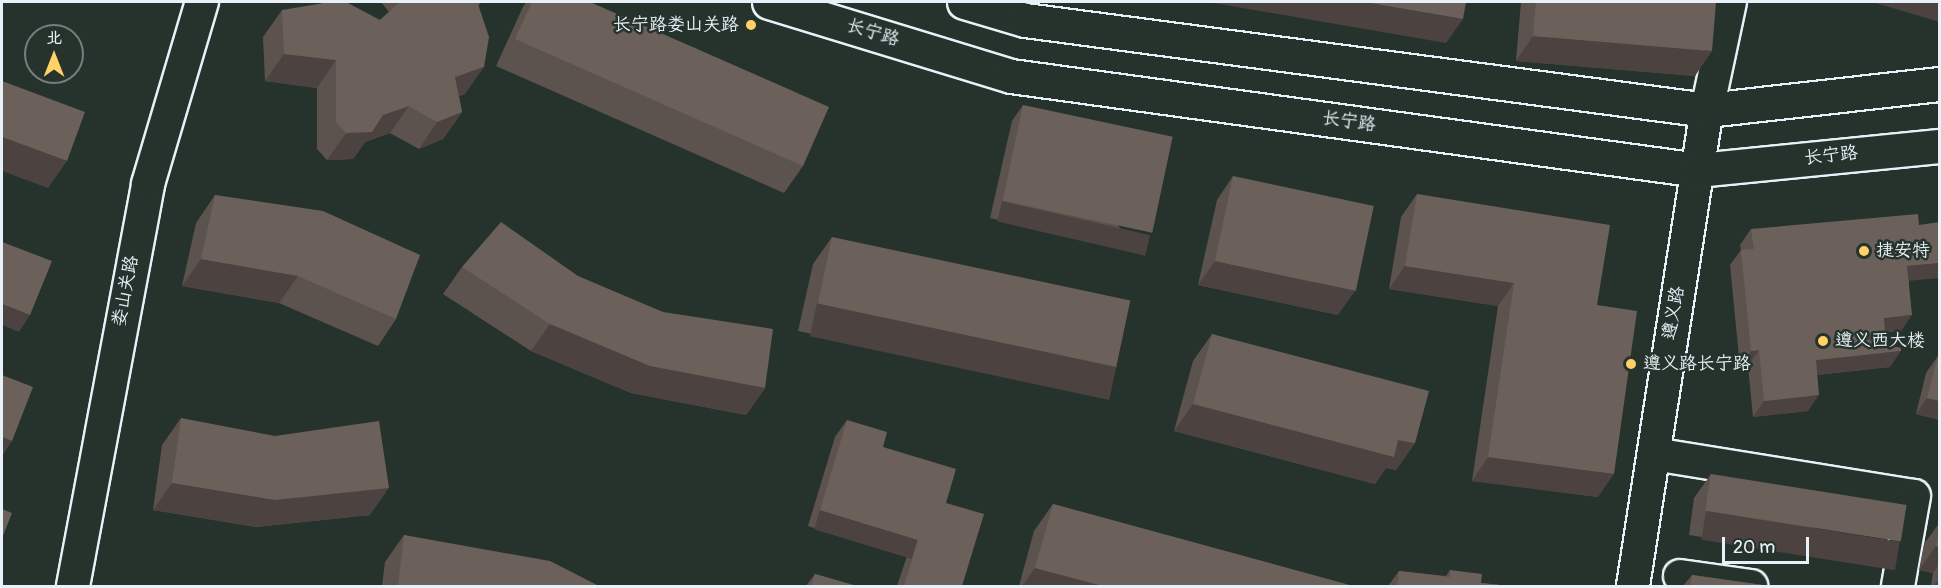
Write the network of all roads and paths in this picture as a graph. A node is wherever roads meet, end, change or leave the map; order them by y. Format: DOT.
graph roads {
  1 [pos="202,2"];
  2 [pos="769,2"];
  3 [pos="964,2"];
  4 [pos="1730,2"];
  5 [pos="1027,11"];
  6 [pos="1940,84"];
  7 [pos="1707,110"];
  8 [pos="1940,146"];
  9 [pos="1698,170"];
  10 [pos="1654,454"];
  11 [pos="1927,499"];
  12 [pos="1680,576"];
  13 [pos="73,586"];
  14 [pos="1633,586"];
  15 [pos="1751,586"];
  16 [pos="1898,586"];
  1 -- 13 [label="street, 娄山关路"];
  2 -- 9 [label="main road, 长宁路"];
  3 -- 5 [label="main road"];
  4 -- 7 [label="street, 遵义路"];
  5 -- 7 [label="main road"];
  6 -- 7 [label="main road"];
  7 -- 9 [label="street, 遵义路"];
  8 -- 9 [label="main road, 长宁路"];
  9 -- 10 [label="street, 遵义路"];
  10 -- 11 [label="street"];
  10 -- 14 [label="street, 遵义路"];
  11 -- 16 [label="street"];
  12 -- 15 [label="street"];
}
